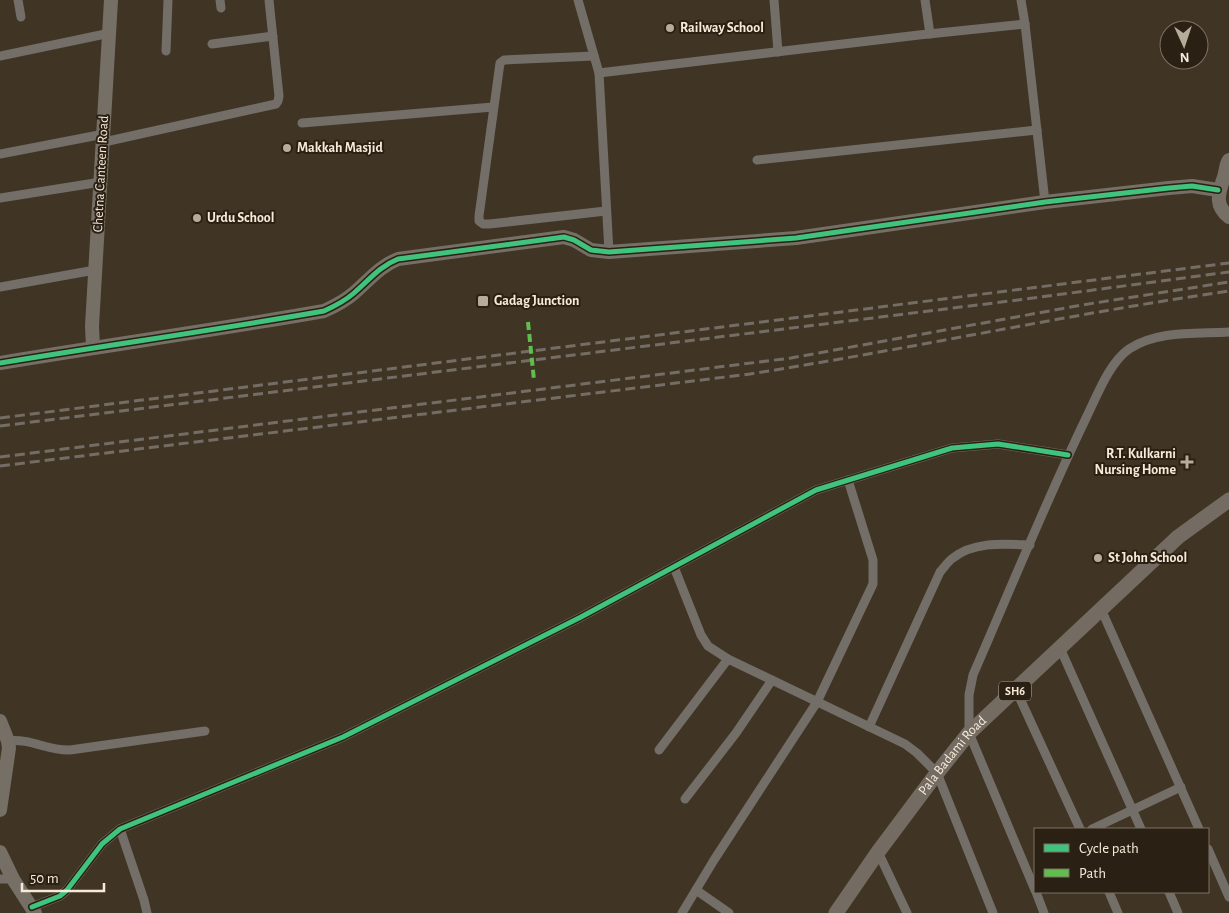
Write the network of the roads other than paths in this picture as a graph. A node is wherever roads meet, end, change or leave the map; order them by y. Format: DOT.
graph roads {
  1 [pos="18,0"];
  2 [pos="111,0"];
  3 [pos="168,0"];
  4 [pos="269,0"];
  5 [pos="578,0"];
  6 [pos="774,0"];
  7 [pos="925,0"];
  8 [pos="1021,0"];
  9 [pos="21,17"];
  10 [pos="1025,24"];
  11 [pos="110,33"];
  12 [pos="930,34"];
  13 [pos="273,36"];
  14 [pos="212,44"];
  15 [pos="166,51"];
  16 [pos="778,52"];
  17 [pos="0,56"];
  18 [pos="594,56"];
  19 [pos="600,73"];
  20 [pos="493,107"];
  21 [pos="302,123"];
  22 [pos="1037,130"];
  23 [pos="104,138"];
  24 [pos="0,154"];
  25 [pos="757,160"];
  26 [pos="1229,160"];
  27 [pos="101,182"];
  28 [pos="1224,182"];
  29 [pos="0,198"];
  30 [pos="1045,202"];
  31 [pos="606,211"];
  32 [pos="1229,217"];
  33 [pos="609,252"];
  34 [pos="95,270"];
  35 [pos="0,287"];
  36 [pos="1229,332"];
  37 [pos="93,348"];
  38 [pos="0,363"];
  39 [pos="1068,455"];
  40 [pos="848,480"];
  41 [pos="1229,500"];
  42 [pos="1030,545"];
  43 [pos="674,567"];
  44 [pos="1101,609"];
  45 [pos="1060,648"];
  46 [pos="728,659"];
  47 [pos="772,680"];
  48 [pos="1016,690"];
  49 [pos="817,702"];
  50 [pos="0,721"];
  51 [pos="869,726"];
  52 [pos="205,731"];
  53 [pos="969,734"];
  54 [pos="8,742"];
  55 [pos="659,750"];
  56 [pos="937,773"];
  57 [pos="1180,788"];
  58 [pos="685,799"];
  59 [pos="0,805"];
  60 [pos="1133,811"];
  61 [pos="1080,828"];
  62 [pos="1094,828"];
  63 [pos="1141,828"];
  64 [pos="1199,828"];
  65 [pos="120,829"];
  66 [pos="1209,851"];
  67 [pos="0,852"];
  68 [pos="878,852"];
  69 [pos="6,879"];
  70 [pos="1034,886"];
  71 [pos="696,890"];
  72 [pos="1037,893"];
  73 [pos="1109,893"];
  74 [pos="1169,893"];
  75 [pos="1229,896"];
  76 [pos="34,910"];
  77 [pos="147,913"];
  78 [pos="682,913"];
  79 [pos="729,913"];
  80 [pos="836,913"];
  81 [pos="907,913"];
  82 [pos="993,913"];
  83 [pos="1044,913"];
  84 [pos="1118,913"];
  85 [pos="1178,913"];
  1 -- 9 [label="street"];
  2 -- 11 [label="street, Chetna Canteen Road"];
  3 -- 15 [label="street"];
  4 -- 13 [label="street"];
  5 -- 18 [label="street"];
  6 -- 16 [label="street"];
  7 -- 12 [label="street"];
  8 -- 10 [label="street"];
  10 -- 12 [label="street"];
  10 -- 22 [label="street"];
  11 -- 17 [label="street"];
  11 -- 23 [label="street, Chetna Canteen Road"];
  12 -- 16 [label="street"];
  13 -- 14 [label="street"];
  13 -- 23 [label="street"];
  16 -- 19 [label="street"];
  18 -- 19 [label="street"];
  18 -- 20 [label="street"];
  19 -- 31 [label="street"];
  20 -- 21 [label="street"];
  20 -- 31 [label="street"];
  22 -- 25 [label="street"];
  22 -- 30 [label="street"];
  23 -- 24 [label="street"];
  23 -- 27 [label="street, Chetna Canteen Road"];
  26 -- 28 [label="street"];
  27 -- 29 [label="street"];
  27 -- 34 [label="street, Chetna Canteen Road"];
  28 -- 30 [label="street"];
  28 -- 32 [label="street"];
  30 -- 33 [label="street"];
  31 -- 33 [label="street"];
  33 -- 37 [label="street"];
  34 -- 35 [label="street"];
  34 -- 37 [label="street, Chetna Canteen Road"];
  36 -- 39 [label="street"];
  37 -- 38 [label="street"];
  39 -- 40 [label="street"];
  39 -- 42 [label="street"];
  40 -- 43 [label="street"];
  40 -- 49 [label="street"];
  41 -- 44 [label="main road, Pala Badami Road / SH6"];
  42 -- 51 [label="street"];
  42 -- 53 [label="street"];
  43 -- 46 [label="street"];
  43 -- 65 [label="street"];
  44 -- 45 [label="main road, Pala Badami Road / SH6"];
  44 -- 57 [label="street"];
  45 -- 48 [label="main road, Pala Badami Road / SH6"];
  45 -- 60 [label="street"];
  46 -- 47 [label="street"];
  46 -- 55 [label="street"];
  47 -- 49 [label="street"];
  47 -- 58 [label="street"];
  48 -- 53 [label="main road, Pala Badami Road / SH6"];
  48 -- 61 [label="street"];
  49 -- 51 [label="street"];
  49 -- 71 [label="street"];
  50 -- 54 [label="street"];
  51 -- 56 [label="street"];
  52 -- 54 [label="street"];
  53 -- 56 [label="main road, Pala Badami Road / SH6"];
  53 -- 70 [label="street"];
  54 -- 59 [label="street"];
  56 -- 68 [label="main road, Pala Badami Road / SH6"];
  56 -- 82 [label="street"];
  57 -- 60 [label="street"];
  57 -- 64 [label="street"];
  60 -- 62 [label="street"];
  60 -- 63 [label="street"];
  65 -- 76 [label="street"];
  65 -- 77 [label="street"];
  66 -- 75 [label="street"];
  67 -- 69 [label="street"];
  68 -- 80 [label="main road, Pala Badami Road / SH6"];
  68 -- 81 [label="street"];
  69 -- 76 [label="street"];
  71 -- 78 [label="street"];
  71 -- 79 [label="street"];
  72 -- 83 [label="street"];
  73 -- 84 [label="street"];
  74 -- 85 [label="street"];
}
